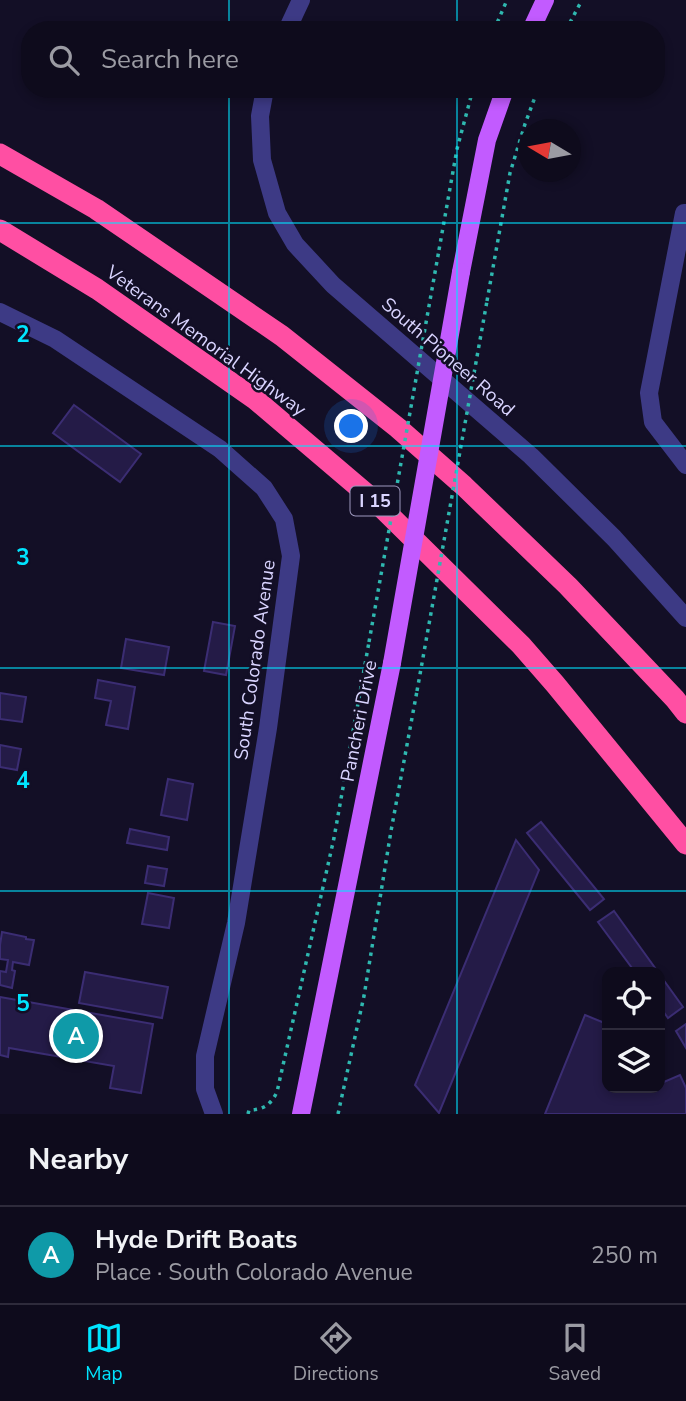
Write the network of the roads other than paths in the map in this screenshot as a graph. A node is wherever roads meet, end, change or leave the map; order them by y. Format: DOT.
graph roads {
  1 [pos="301,0"];
  2 [pos="545,0"];
  3 [pos="291,21"];
  4 [pos="535,21"];
  5 [pos="263,98"];
  6 [pos="502,98"];
  7 [pos="0,154"];
  8 [pos="685,208"];
  9 [pos="0,230"];
  10 [pos="0,312"];
  11 [pos="686,465"];
  12 [pos="686,618"];
  13 [pos="686,713"];
  14 [pos="686,844"];
  15 [pos="214,1114"];
  16 [pos="302,1114"];
  1 -- 3 [label="street"];
  2 -- 4 [label="main road"];
  5 -- 12 [label="street, South Pioneer Road"];
  6 -- 16 [label="main road, Pancheri Drive, bridge"];
  7 -- 13 [label="highway"];
  8 -- 11 [label="street"];
  9 -- 14 [label="highway, Veterans Memorial Highway / I 15"];
  10 -- 15 [label="street, South Colorado Avenue"];
}
